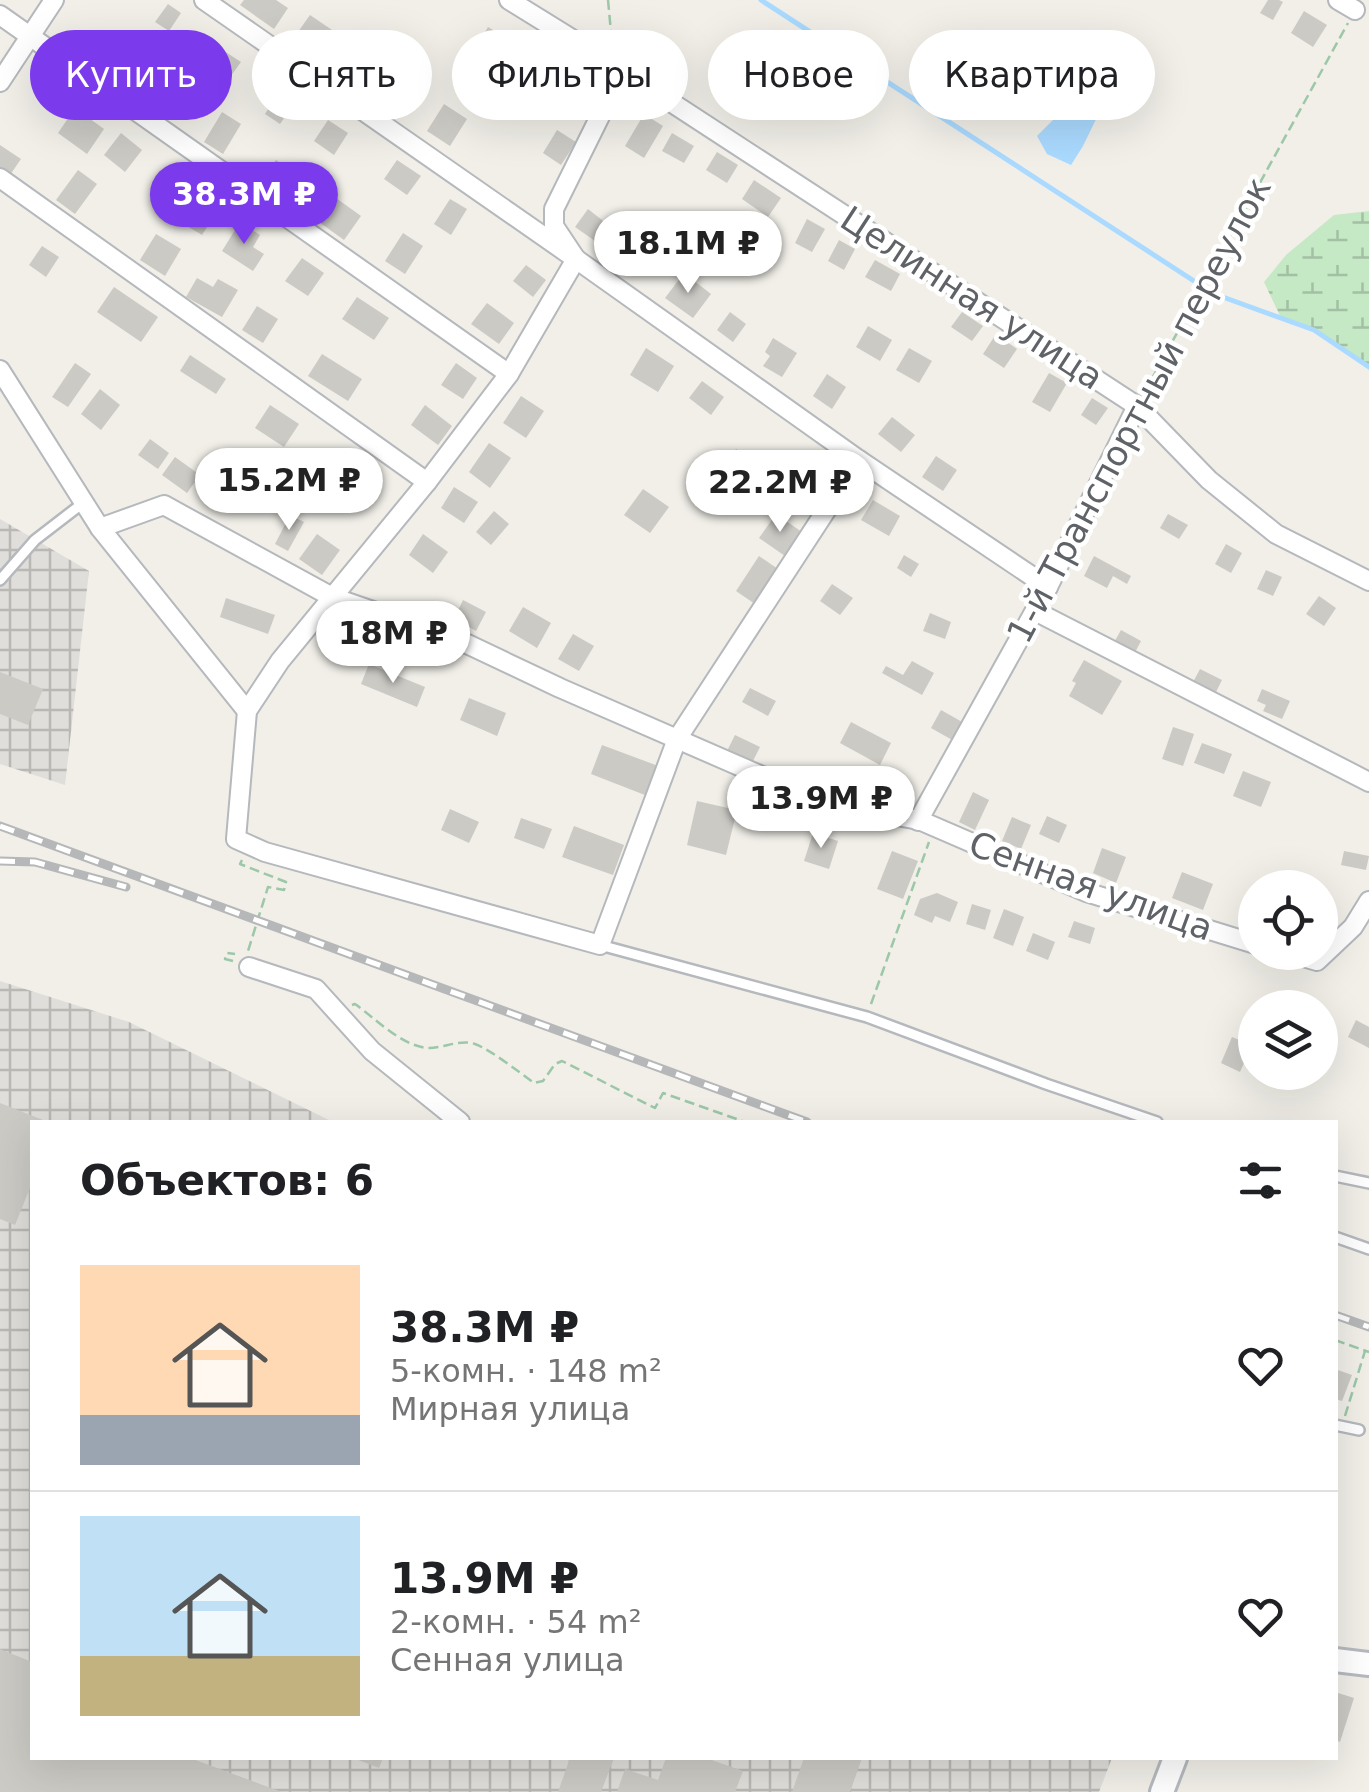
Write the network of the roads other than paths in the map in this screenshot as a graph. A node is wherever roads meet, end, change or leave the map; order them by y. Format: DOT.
graph roads {
  1 [pos="54,0"];
  2 [pos="204,0"];
  3 [pos="509,0"];
  4 [pos="0,15"];
  5 [pos="36,30"];
  6 [pos="557,30"];
  7 [pos="30,35"];
  8 [pos="30,39"];
  9 [pos="0,82"];
  10 [pos="688,113"];
  11 [pos="151,120"];
  12 [pos="598,120"];
  13 [pos="0,178"];
  14 [pos="576,258"];
  15 [pos="0,370"];
  16 [pos="509,374"];
  17 [pos="1137,406"];
  18 [pos="859,460"];
  19 [pos="426,482"];
  20 [pos="84,503"];
  21 [pos="100,528"];
  22 [pos="0,580"];
  23 [pos="1369,581"];
  24 [pos="1048,587"];
  25 [pos="332,597"];
  26 [pos="1035,611"];
  27 [pos="247,711"];
  28 [pos="678,739"];
  29 [pos="1369,782"];
  30 [pos="924,822"];
  31 [pos="1369,902"];
  32 [pos="1238,939"];
  33 [pos="1338,942"];
  34 [pos="600,945"];
  35 [pos="248,966"];
  36 [pos="457,1120"];
  37 [pos="1151,1120"];
  38 [pos="1338,1177"];
  39 [pos="1369,1183"];
  40 [pos="1338,1238"];
  41 [pos="1369,1249"];
  42 [pos="1338,1425"];
  43 [pos="1359,1430"];
  44 [pos="1338,1660"];
  45 [pos="1369,1664"];
  46 [pos="1173,1760"];
  47 [pos="1162,1792"];
  1 -- 5 [label="street"];
  2 -- 14 [label="street"];
  3 -- 6 [label="street, Целинная улица"];
  4 -- 7 [label="street"];
  8 -- 9 [label="street"];
  10 -- 17 [label="street, Целинная улица"];
  11 -- 16 [label="street"];
  12 -- 14 [label="street"];
  13 -- 19 [label="street"];
  14 -- 16 [label="street"];
  14 -- 18 [label="street"];
  15 -- 20 [label="street"];
  16 -- 19 [label="street"];
  17 -- 23 [label="street, Целинная улица"];
  17 -- 24 [label="street, 1-й Транспортный переулок"];
  18 -- 24 [label="street"];
  18 -- 28 [label="street"];
  19 -- 25 [label="street"];
  20 -- 21 [label="street"];
  20 -- 22 [label="lane"];
  21 -- 25 [label="street, Сенная улица"];
  21 -- 27 [label="street"];
  24 -- 26 [label="street, 1-й Транспортный переулок"];
  25 -- 27 [label="street"];
  25 -- 28 [label="street, Сенная улица"];
  26 -- 29 [label="street"];
  26 -- 30 [label="street, 1-й Транспортный переулок"];
  27 -- 34 [label="street"];
  28 -- 30 [label="street, Сенная улица"];
  28 -- 34 [label="street"];
  30 -- 32 [label="street, Сенная улица"];
  31 -- 33 [label="street"];
  34 -- 37 [label="lane"];
  35 -- 36 [label="street"];
  38 -- 39 [label="lane"];
  40 -- 41 [label="lane"];
  42 -- 43 [label="lane"];
  44 -- 45 [label="main road"];
  46 -- 47 [label="main road"];
}
